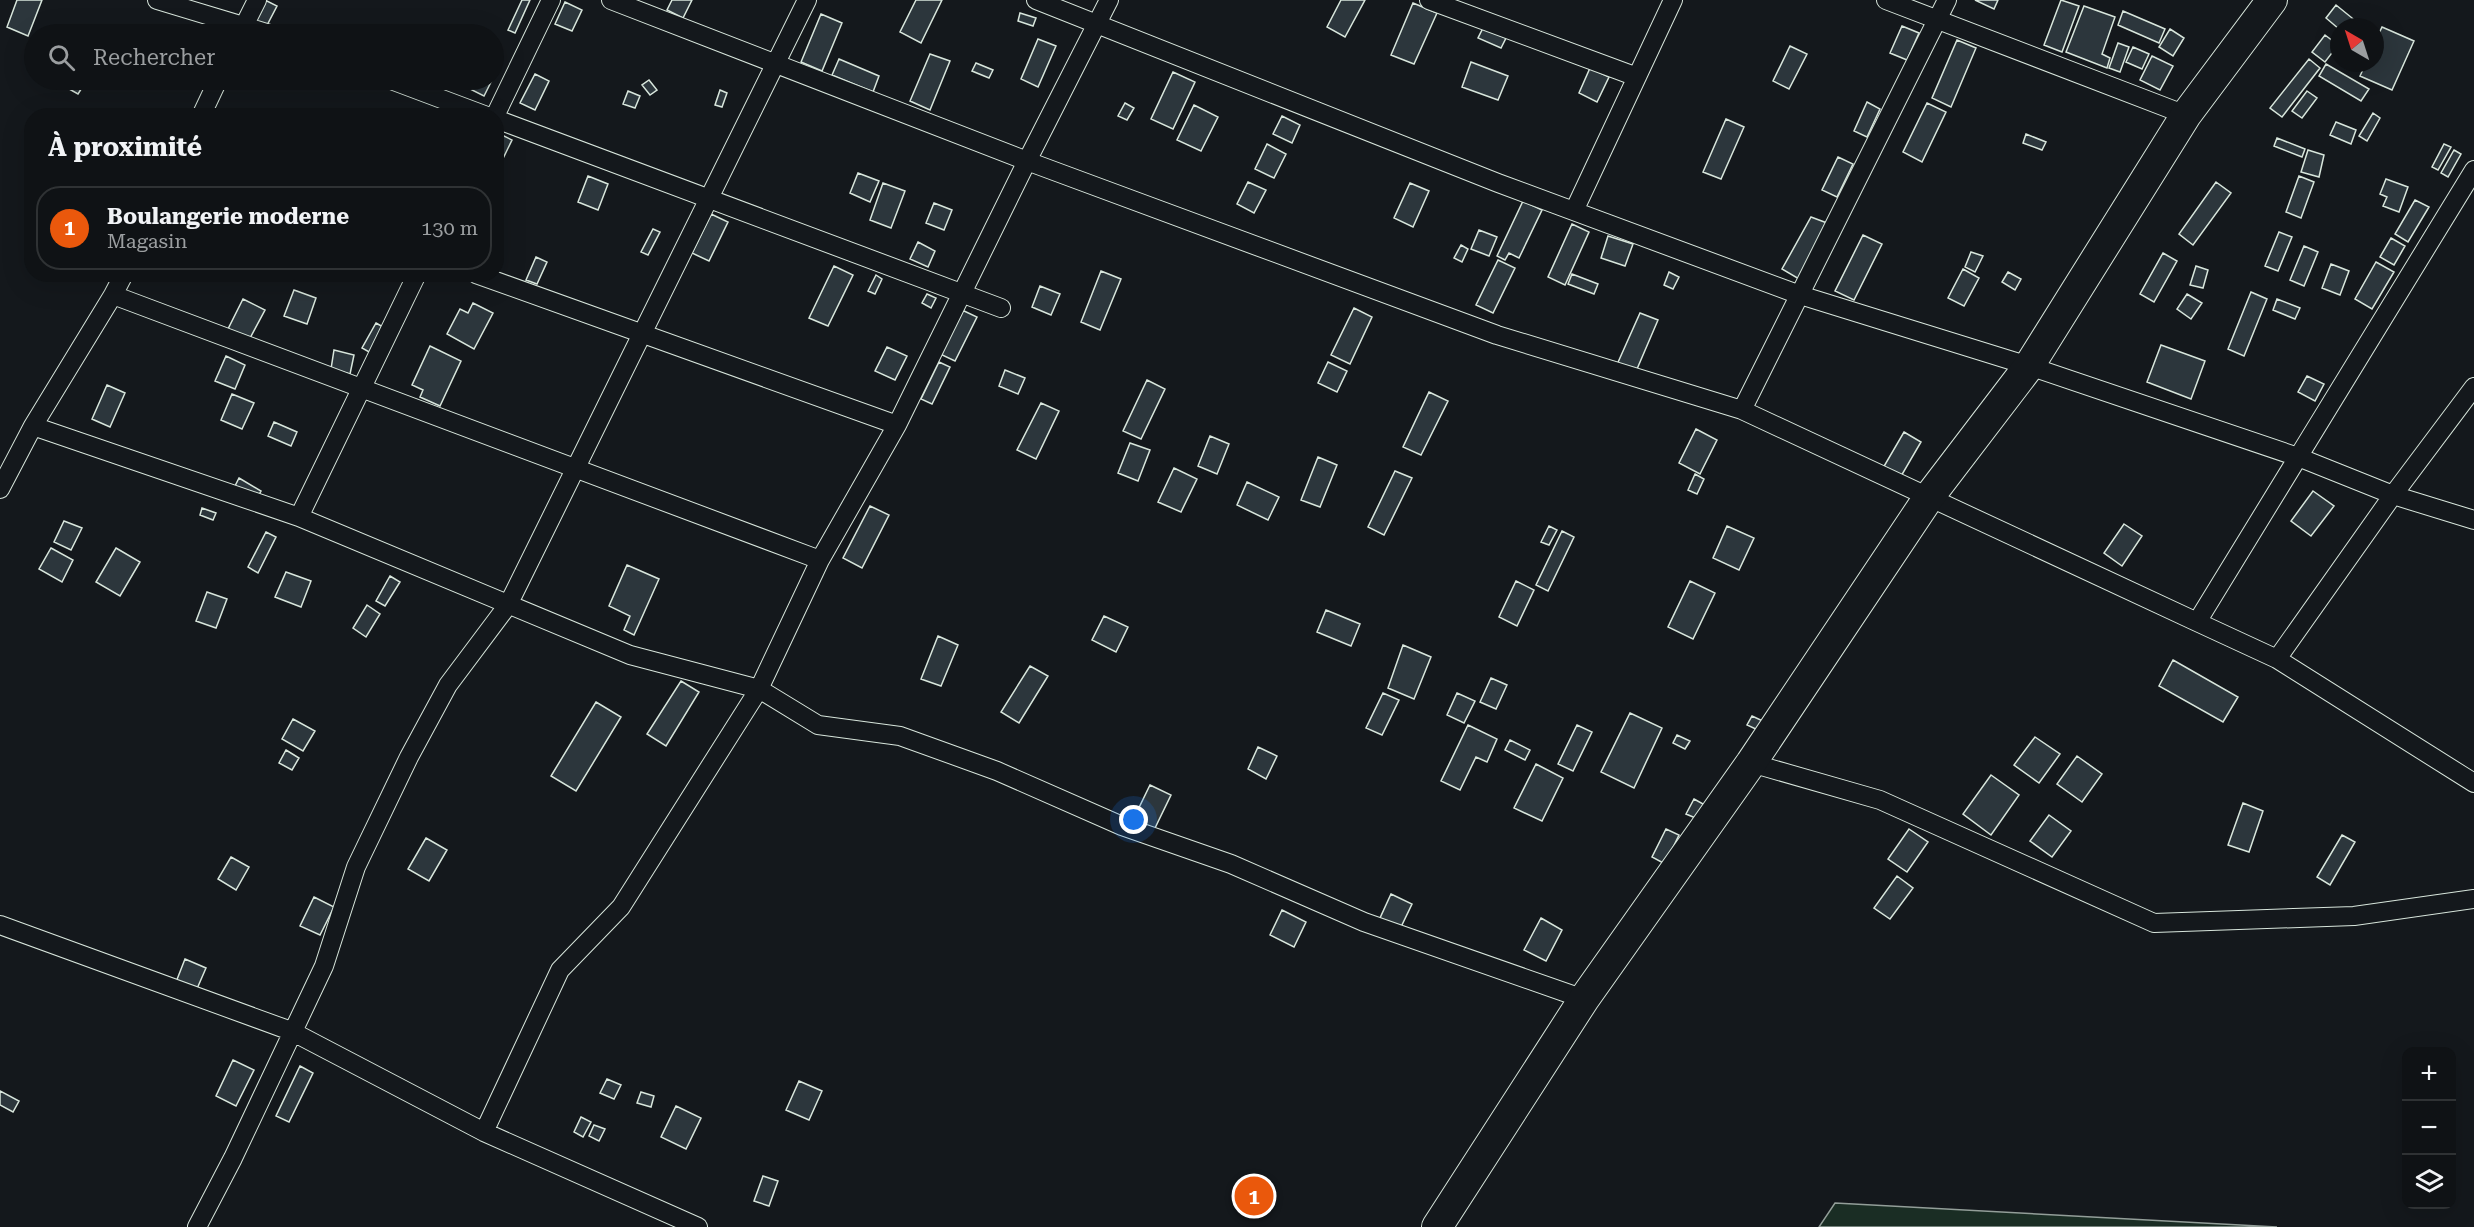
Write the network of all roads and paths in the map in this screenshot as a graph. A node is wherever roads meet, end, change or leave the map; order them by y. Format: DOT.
graph roads {
  1 [pos="157,0"];
  2 [pos="257,0"];
  3 [pos="551,0"];
  4 [pos="611,0"];
  5 [pos="807,0"];
  6 [pos="1036,0"];
  7 [pos="1110,0"];
  8 [pos="1429,0"];
  9 [pos="1673,0"];
  10 [pos="1886,0"];
  11 [pos="1947,0"];
  12 [pos="2272,0"];
  13 [pos="1938,19"];
  14 [pos="225,24"];
  15 [pos="245,24"];
  16 [pos="1098,25"];
  17 [pos="776,63"];
  18 [pos="1637,77"];
  19 [pos="213,90"];
  20 [pos="418,90"];
  21 [pos="205,108"];
  22 [pos="466,108"];
  23 [pos="500,108"];
  24 [pos="2186,115"];
  25 [pos="504,120"];
  26 [pos="1027,161"];
  27 [pos="2474,170"];
  28 [pos="709,199"];
  29 [pos="1574,211"];
  30 [pos="120,282"];
  31 [pos="413,282"];
  32 [pos="498,282"];
  33 [pos="963,294"];
  34 [pos="1800,295"];
  35 [pos="113,296"];
  36 [pos="1001,308"];
  37 [pos="642,334"];
  38 [pos="2029,366"];
  39 [pos="2474,387"];
  40 [pos="362,388"];
  41 [pos="1742,410"];
  42 [pos="897,425"];
  43 [pos="33,426"];
  44 [pos="2298,457"];
  45 [pos="575,469"];
  46 [pos="0,489"];
  47 [pos="2393,495"];
  48 [pos="1929,497"];
  49 [pos="299,517"];
  50 [pos="2474,520"];
  51 [pos="820,560"];
  52 [pos="508,605"];
  53 [pos="2197,622"];
  54 [pos="2277,659"];
  55 [pos="759,689"];
  56 [pos="1751,763"];
  57 [pos="2474,783"];
  58 [pos="2474,899"];
  59 [pos="0,925"];
  60 [pos="1584,999"];
  61 [pos="291,1031"];
  62 [pos="484,1132"];
  63 [pos="197,1227"];
  64 [pos="698,1227"];
  65 [pos="1437,1227"];
  1 -- 14 [label="street"];
  2 -- 15 [label="street"];
  3 -- 23 [label="street"];
  4 -- 17 [label="street"];
  5 -- 17 [label="street"];
  6 -- 16 [label="street"];
  7 -- 16 [label="street"];
  8 -- 18 [label="street"];
  9 -- 18 [label="street"];
  10 -- 13 [label="street"];
  11 -- 13 [label="street"];
  12 -- 24 [label="main road"];
  13 -- 24 [label="street"];
  13 -- 34 [label="street"];
  16 -- 26 [label="street"];
  16 -- 29 [label="street"];
  17 -- 26 [label="street"];
  17 -- 28 [label="street"];
  18 -- 29 [label="street"];
  19 -- 21 [label="street"];
  20 -- 22 [label="street"];
  24 -- 38 [label="main road"];
  25 -- 28 [label="street"];
  26 -- 33 [label="street"];
  26 -- 41 [label="street"];
  27 -- 44 [label="street"];
  28 -- 33 [label="street"];
  28 -- 37 [label="street"];
  29 -- 34 [label="street"];
  30 -- 35 [label="street"];
  31 -- 40 [label="street"];
  32 -- 37 [label="street"];
  33 -- 36 [label="street"];
  33 -- 42 [label="street"];
  34 -- 38 [label="street"];
  34 -- 41 [label="street"];
  35 -- 40 [label="street"];
  35 -- 43 [label="street"];
  37 -- 42 [label="street"];
  37 -- 45 [label="street"];
  38 -- 44 [label="street"];
  38 -- 48 [label="main road"];
  39 -- 47 [label="street"];
  40 -- 45 [label="street"];
  40 -- 49 [label="street"];
  41 -- 48 [label="street"];
  42 -- 51 [label="street"];
  43 -- 46 [label="street"];
  43 -- 49 [label="street"];
  44 -- 47 [label="street"];
  44 -- 53 [label="street"];
  45 -- 51 [label="street"];
  45 -- 52 [label="street"];
  47 -- 50 [label="street"];
  47 -- 54 [label="street"];
  48 -- 53 [label="street"];
  48 -- 56 [label="main road"];
  49 -- 52 [label="street"];
  51 -- 55 [label="street"];
  52 -- 55 [label="street"];
  52 -- 61 [label="street"];
  53 -- 54 [label="street"];
  54 -- 57 [label="street"];
  55 -- 60 [label="street"];
  55 -- 62 [label="street"];
  56 -- 58 [label="street"];
  56 -- 60 [label="main road"];
  59 -- 61 [label="street"];
  60 -- 65 [label="main road"];
  61 -- 62 [label="street"];
  61 -- 63 [label="street"];
  62 -- 64 [label="street"];
}
